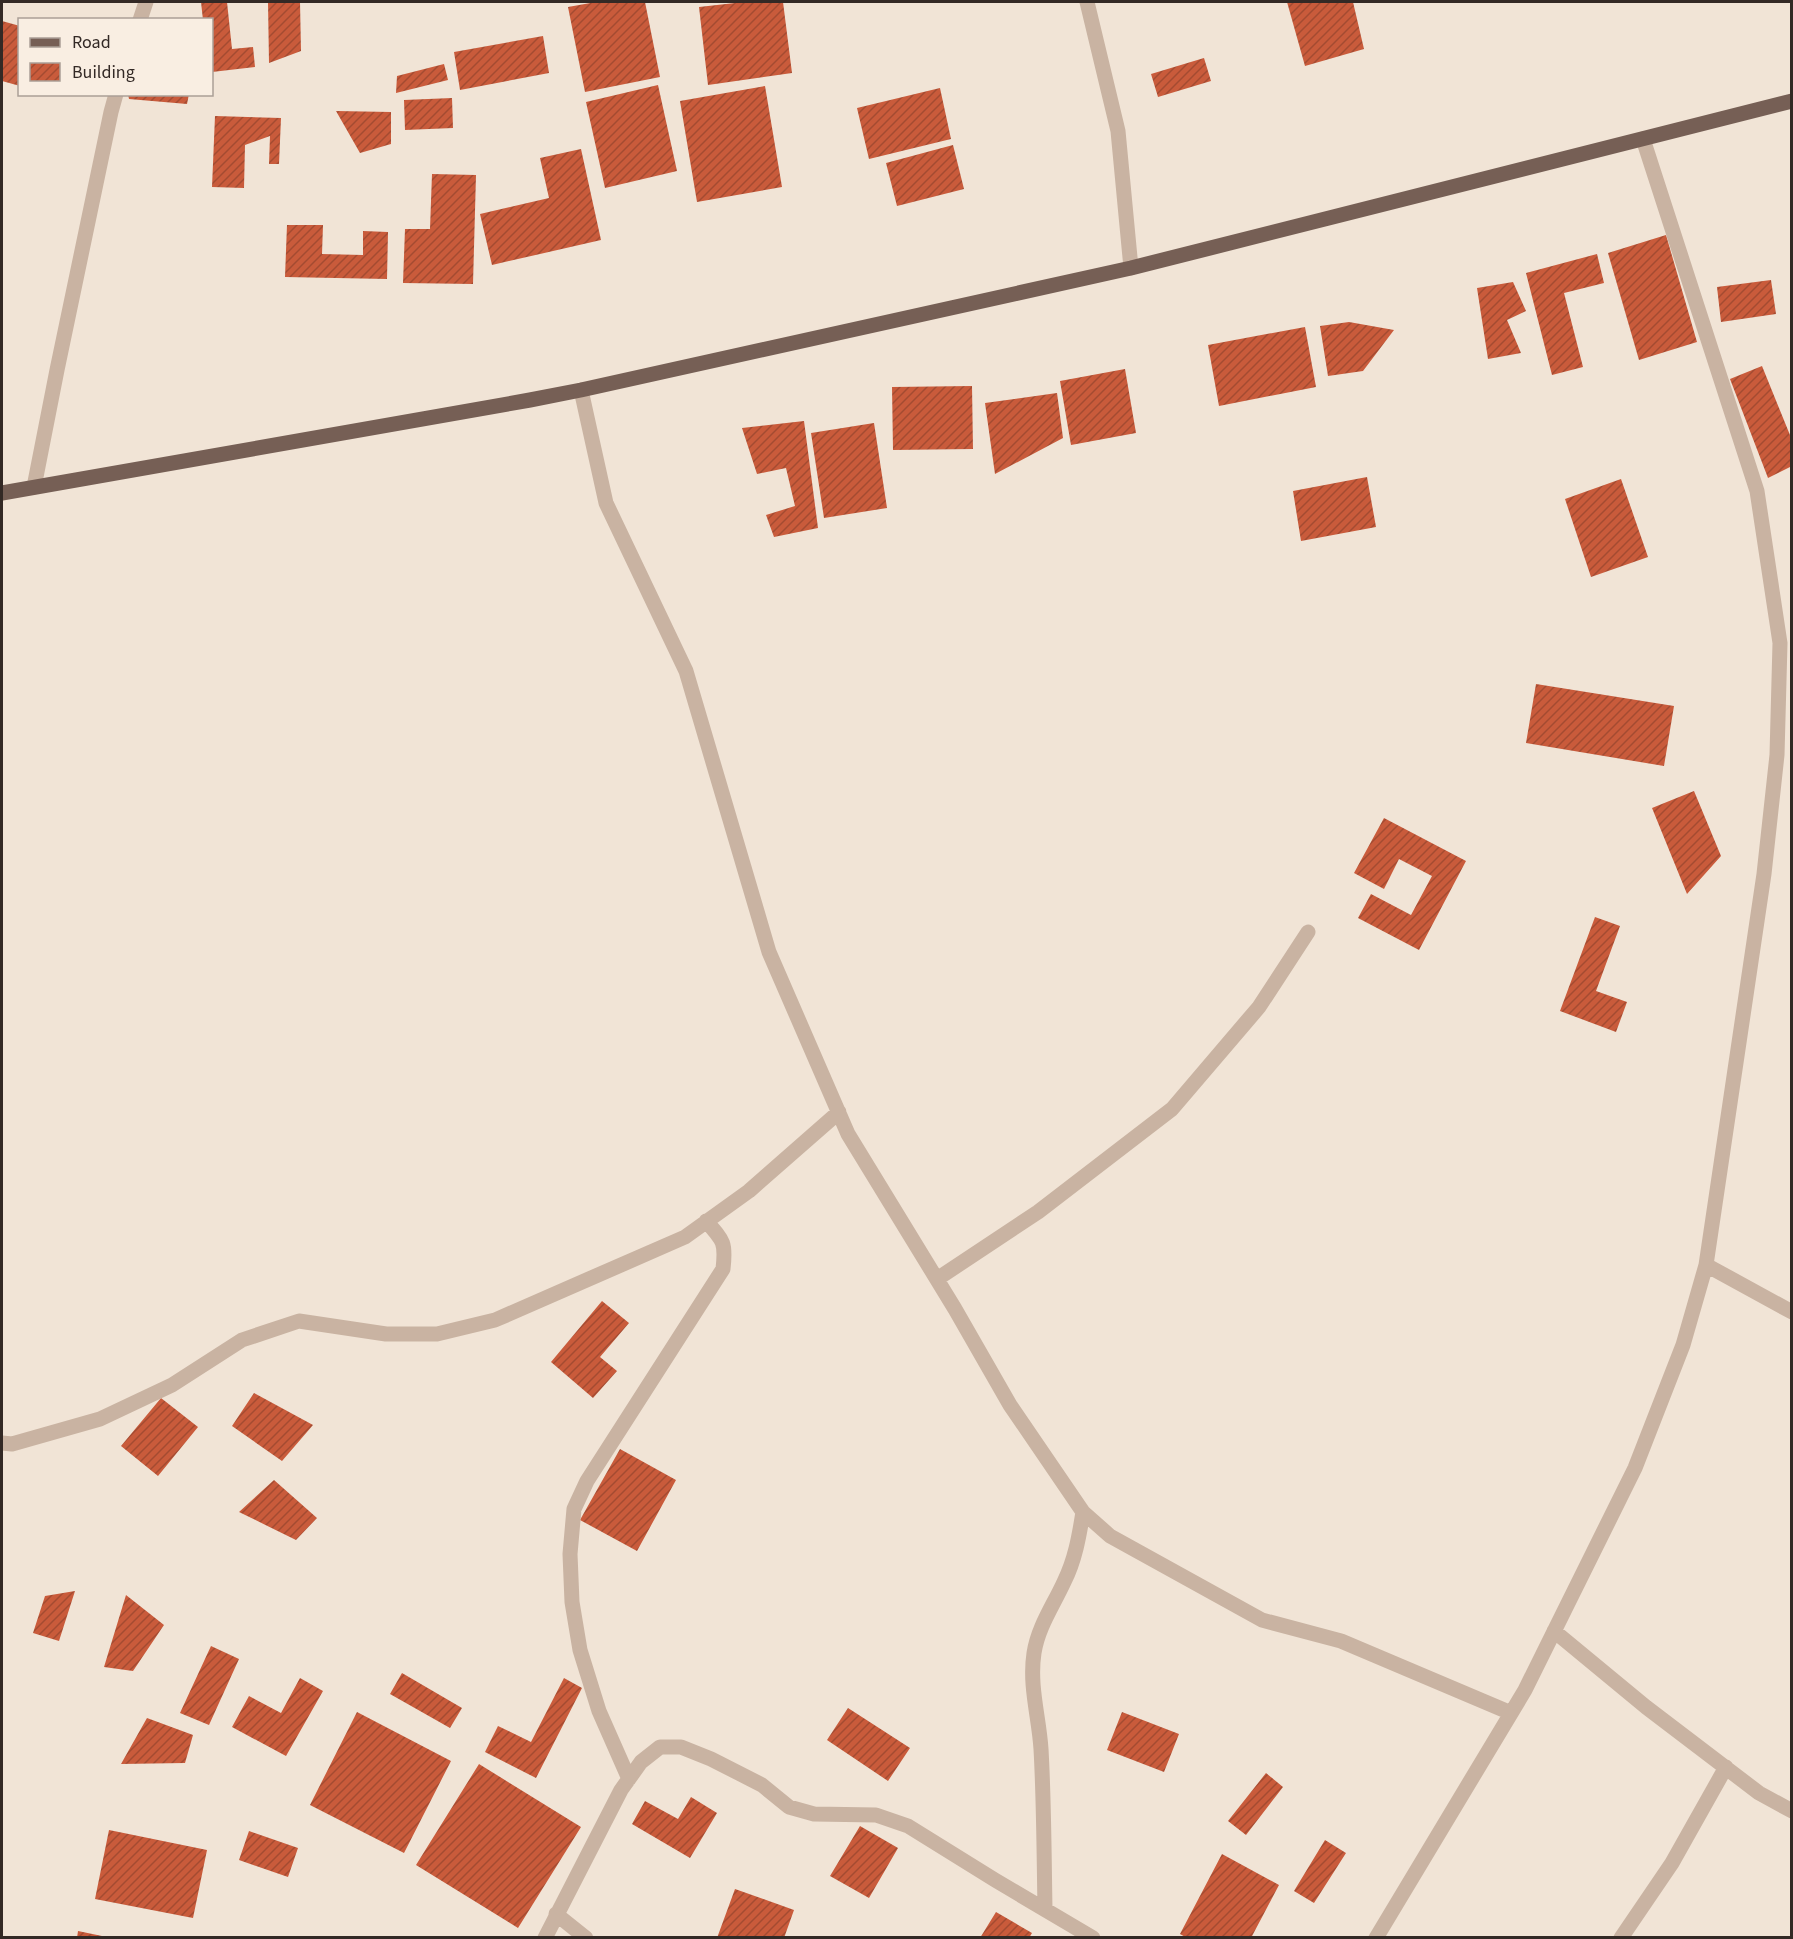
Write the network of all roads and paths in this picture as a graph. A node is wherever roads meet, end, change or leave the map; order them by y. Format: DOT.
graph roads {
  1 [pos="146,2"];
  2 [pos="1087,2"];
  3 [pos="141,18"];
  4 [pos="115,96"];
  5 [pos="1791,101"];
  6 [pos="1643,139"];
  7 [pos="1131,268"];
  8 [pos="581,390"];
  9 [pos="34,487"];
  10 [pos="2,493"];
  11 [pos="1308,933"];
  12 [pos="839,1113"];
  13 [pos="706,1221"];
  14 [pos="1706,1265"];
  15 [pos="937,1279"];
  16 [pos="1791,1312"];
  17 [pos="2,1443"];
  18 [pos="1083,1512"];
  19 [pos="1554,1631"];
  20 [pos="1511,1713"];
  21 [pos="1726,1767"];
  22 [pos="629,1779"];
  23 [pos="1791,1811"];
  24 [pos="1046,1909"];
  25 [pos="555,1914"];
  26 [pos="545,1938"];
  27 [pos="586,1938"];
  28 [pos="1093,1938"];
  29 [pos="1376,1938"];
  30 [pos="1621,1938"];
  1 -- 3 [label="street"];
  2 -- 7 [label="street"];
  4 -- 9 [label="street"];
  5 -- 6 [label="main road"];
  6 -- 7 [label="main road"];
  6 -- 14 [label="street"];
  7 -- 8 [label="main road"];
  8 -- 9 [label="main road"];
  8 -- 12 [label="street"];
  9 -- 10 [label="main road"];
  11 -- 15 [label="street"];
  12 -- 13 [label="street"];
  12 -- 15 [label="street"];
  13 -- 17 [label="street"];
  13 -- 22 [label="street"];
  14 -- 16 [label="street"];
  14 -- 19 [label="street"];
  15 -- 18 [label="street"];
  18 -- 20 [label="street"];
  18 -- 24 [label="street"];
  19 -- 20 [label="street"];
  19 -- 21 [label="street"];
  20 -- 29 [label="street"];
  21 -- 23 [label="street"];
  21 -- 30 [label="street"];
  22 -- 24 [label="street"];
  22 -- 25 [label="street"];
  24 -- 28 [label="street"];
  25 -- 26 [label="street"];
  25 -- 27 [label="street"];
}
